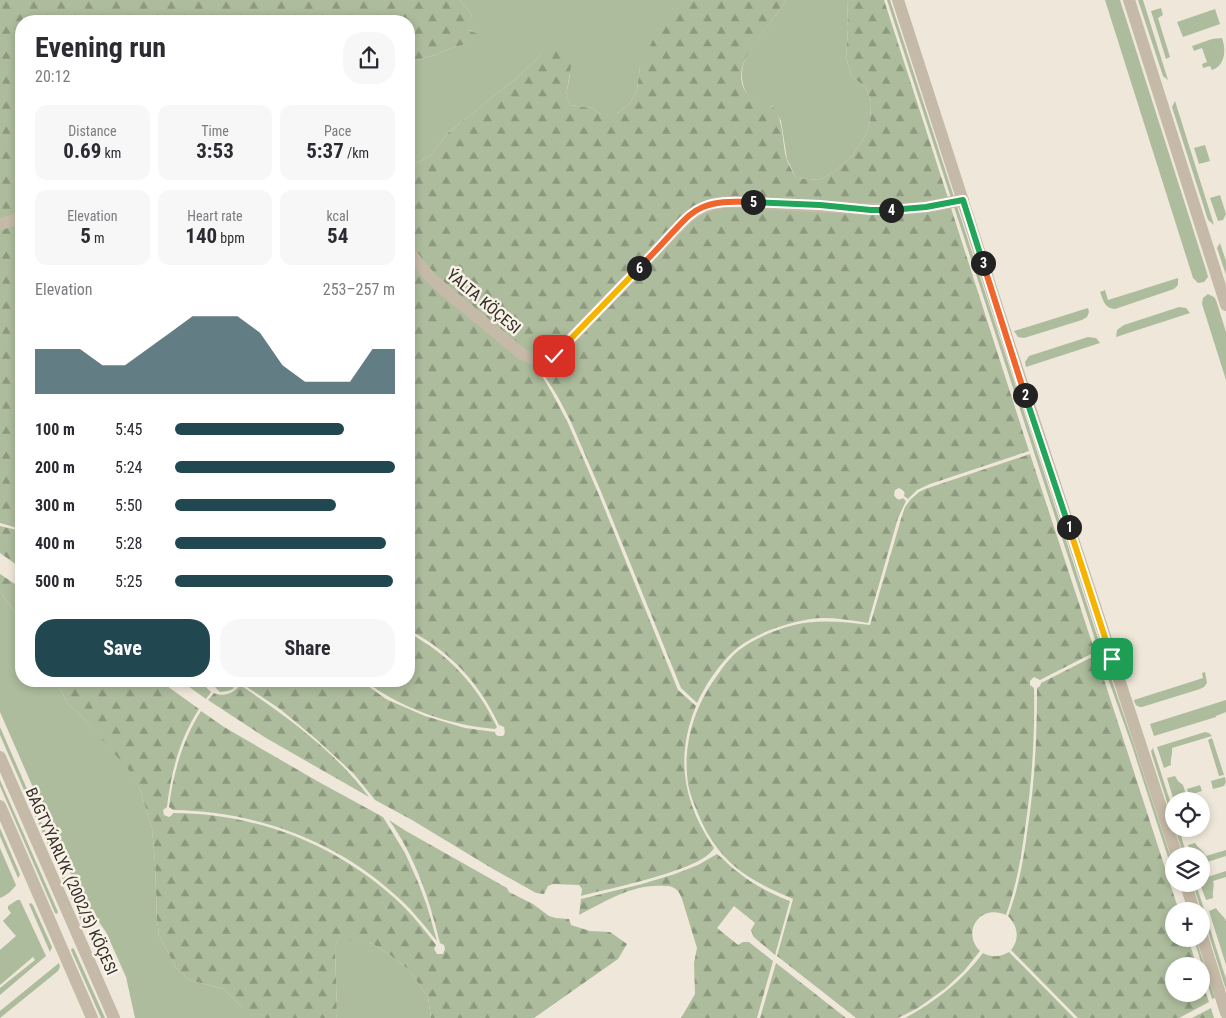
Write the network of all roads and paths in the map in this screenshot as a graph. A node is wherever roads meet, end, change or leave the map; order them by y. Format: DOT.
graph roads {
  1 [pos="898,0"];
  2 [pos="1129,0"];
  3 [pos="963,200"];
  4 [pos="15,220"];
  5 [pos="0,224"];
  6 [pos="415,259"];
  7 [pos="1226,305"];
  8 [pos="0,757"];
  9 [pos="0,806"];
  10 [pos="1174,847"];
  11 [pos="73,924"];
  12 [pos="54,932"];
  13 [pos="1205,947"];
  14 [pos="1226,1013"];
  15 [pos="92,1018"];
  16 [pos="114,1018"];
  1 -- 3 [label="street"];
  2 -- 7 [label="street"];
  3 -- 6 [label="street, ÝALTA KÖÇESI"];
  3 -- 10 [label="street"];
  4 -- 5 [label="street"];
  8 -- 11 [label="street, BAGTYÝARLYK (2002/5) KÖÇESI"];
  9 -- 12 [label="street"];
  11 -- 12 [label="street"];
  11 -- 16 [label="street, BAGTYÝARLYK (2002/5) KÖÇESI"];
  12 -- 15 [label="street"];
  13 -- 14 [label="street"];
}
